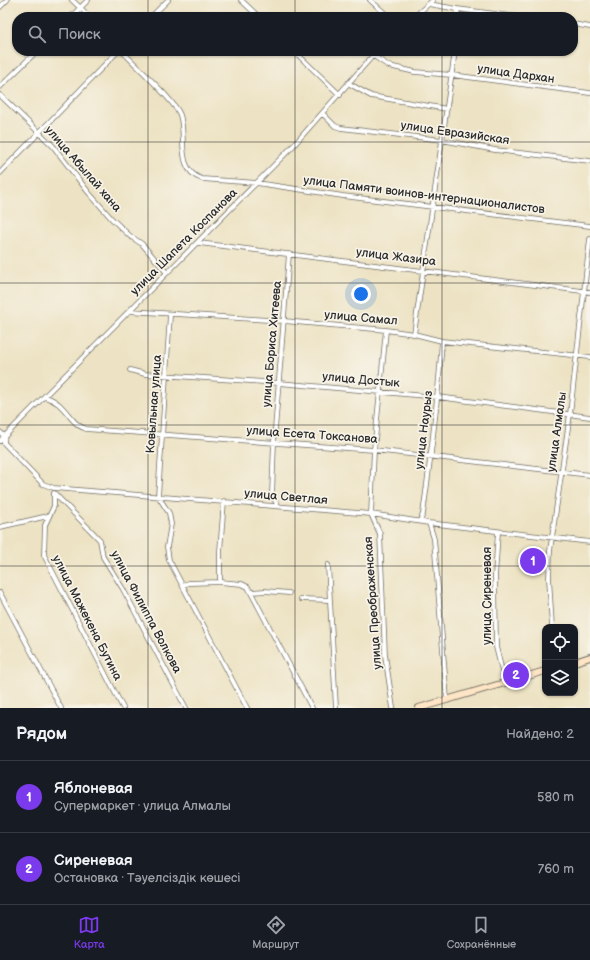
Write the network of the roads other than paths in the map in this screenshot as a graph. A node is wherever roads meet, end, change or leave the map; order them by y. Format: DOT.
graph roads {
  1 [pos="7,0"];
  2 [pos="72,0"];
  3 [pos="88,0"];
  4 [pos="168,0"];
  5 [pos="241,0"];
  6 [pos="370,0"];
  7 [pos="433,0"];
  8 [pos="429,4"];
  9 [pos="0,7"];
  10 [pos="81,8"];
  11 [pos="457,9"];
  12 [pos="77,12"];
  13 [pos="85,12"];
  14 [pos="156,12"];
  15 [pos="254,12"];
  16 [pos="383,12"];
  17 [pos="420,12"];
  18 [pos="457,12"];
  19 [pos="480,12"];
  20 [pos="578,25"];
  21 [pos="590,27"];
  22 [pos="32,56"];
  23 [pos="113,56"];
  24 [pos="127,56"];
  25 [pos="299,56"];
  26 [pos="372,56"];
  27 [pos="455,56"];
  28 [pos="452,75"];
  29 [pos="348,83"];
  30 [pos="0,87"];
  31 [pos="590,93"];
  32 [pos="0,95"];
  33 [pos="340,95"];
  34 [pos="447,109"];
  35 [pos="323,114"];
  36 [pos="39,132"];
  37 [pos="442,140"];
  38 [pos="590,161"];
  39 [pos="0,173"];
  40 [pos="257,183"];
  41 [pos="433,206"];
  42 [pos="590,226"];
  43 [pos="590,239"];
  44 [pos="199,243"];
  45 [pos="289,254"];
  46 [pos="424,270"];
  47 [pos="168,273"];
  48 [pos="584,292"];
  49 [pos="590,292"];
  50 [pos="130,312"];
  51 [pos="170,315"];
  52 [pos="284,321"];
  53 [pos="386,330"];
  54 [pos="414,334"];
  55 [pos="442,341"];
  56 [pos="577,356"];
  57 [pos="590,358"];
  58 [pos="130,370"];
  59 [pos="166,374"];
  60 [pos="279,383"];
  61 [pos="380,392"];
  62 [pos="45,397"];
  63 [pos="438,397"];
  64 [pos="570,414"];
  65 [pos="590,417"];
  66 [pos="0,432"];
  67 [pos="163,434"];
  68 [pos="4,436"];
  69 [pos="0,441"];
  70 [pos="274,442"];
  71 [pos="374,450"];
  72 [pos="431,456"];
  73 [pos="562,472"];
  74 [pos="590,476"];
  75 [pos="54,488"];
  76 [pos="54,493"];
  77 [pos="158,496"];
  78 [pos="224,501"];
  79 [pos="278,506"];
  80 [pos="371,514"];
  81 [pos="48,516"];
  82 [pos="420,521"];
  83 [pos="429,523"];
  84 [pos="0,527"];
  85 [pos="498,532"];
  86 [pos="551,537"];
  87 [pos="590,542"];
  88 [pos="328,565"];
  89 [pos="220,582"];
  90 [pos="183,584"];
  91 [pos="252,592"];
  92 [pos="0,593"];
  93 [pos="289,593"];
  94 [pos="301,599"];
  95 [pos="330,600"];
  96 [pos="552,624"];
  97 [pos="590,657"];
  98 [pos="578,661"];
  99 [pos="542,672"];
  100 [pos="505,683"];
  101 [pos="442,703"];
  102 [pos="61,708"];
  103 [pos="123,708"];
  104 [pos="186,708"];
  105 [pos="247,708"];
  106 [pos="312,708"];
  107 [pos="336,708"];
  108 [pos="393,708"];
  109 [pos="419,708"];
  110 [pos="445,708"];
  1 -- 9 [label="street"];
  2 -- 10 [label="street"];
  3 -- 10 [label="street"];
  4 -- 14 [label="street"];
  5 -- 15 [label="street"];
  6 -- 16 [label="street"];
  7 -- 8 [label="street"];
  8 -- 11 [label="street"];
  8 -- 17 [label="street"];
  10 -- 12 [label="street"];
  10 -- 13 [label="street"];
  11 -- 18 [label="street"];
  11 -- 19 [label="street"];
  20 -- 21 [label="street"];
  22 -- 30 [label="street"];
  23 -- 36 [label="street"];
  24 -- 40 [label="street, улица Памяти воинов-интернационалистов"];
  25 -- 33 [label="street"];
  26 -- 28 [label="street, улица Дархан"];
  26 -- 29 [label="street, улица Шапета Коспанова"];
  27 -- 28 [label="street"];
  28 -- 31 [label="street, улица Дархан"];
  28 -- 34 [label="street"];
  29 -- 33 [label="street, улица Шапета Коспанова"];
  29 -- 34 [label="street"];
  32 -- 36 [label="street, улица Абылай хана"];
  33 -- 35 [label="street, улица Шапета Коспанова"];
  34 -- 37 [label="street"];
  35 -- 37 [label="street, улица Евразийская"];
  35 -- 40 [label="street, улица Шапета Коспанова"];
  36 -- 39 [label="street"];
  36 -- 47 [label="street, улица Абылай хана"];
  37 -- 38 [label="street, улица Евразийская"];
  37 -- 41 [label="street"];
  40 -- 41 [label="street, улица Памяти воинов-интернационалистов"];
  40 -- 44 [label="street, улица Шапета Коспанова"];
  41 -- 42 [label="street, улица Памяти воинов-интернационалистов"];
  41 -- 46 [label="street"];
  43 -- 48 [label="street, улица Алмалы"];
  44 -- 45 [label="street, улица Жазира"];
  44 -- 47 [label="street, улица Шапета Коспанова"];
  45 -- 46 [label="street, улица Жазира"];
  45 -- 52 [label="street, улица Бориса Хитеева"];
  46 -- 48 [label="street, улица Жазира"];
  46 -- 54 [label="street"];
  47 -- 50 [label="street, улица Шапета Коспанова"];
  48 -- 49 [label="street, улица Жазира"];
  48 -- 56 [label="street, улица Алмалы"];
  50 -- 51 [label="street, улица Самал"];
  50 -- 62 [label="street, улица Шапета Коспанова"];
  51 -- 52 [label="street, улица Самал"];
  51 -- 59 [label="street, Ковыльная улица"];
  52 -- 53 [label="street, улица Самал"];
  52 -- 60 [label="street, улица Бориса Хитеева"];
  53 -- 54 [label="street, улица Самал"];
  53 -- 61 [label="street, улица Преображенская"];
  54 -- 55 [label="street, улица Самал"];
  55 -- 56 [label="street, улица Самал"];
  55 -- 63 [label="street, улица Наурыз"];
  56 -- 57 [label="street, улица Самал"];
  56 -- 64 [label="street, улица Алмалы"];
  58 -- 59 [label="street, улица Достык"];
  59 -- 60 [label="street, улица Достык"];
  59 -- 67 [label="street, Ковыльная улица"];
  60 -- 61 [label="street, улица Достык"];
  60 -- 70 [label="street, улица Бориса Хитеева"];
  61 -- 63 [label="street, улица Достык"];
  61 -- 71 [label="street, улица Преображенская"];
  62 -- 67 [label="street, улица Есета Токсанова"];
  62 -- 68 [label="street, улица Шапета Коспанова"];
  63 -- 64 [label="street, улица Достык"];
  63 -- 72 [label="street, улица Наурыз"];
  64 -- 65 [label="street, улица Достык"];
  64 -- 73 [label="street, улица Алмалы"];
  66 -- 68 [label="street, улица Светлая"];
  67 -- 70 [label="street, улица Есета Токсанова"];
  67 -- 77 [label="street, Ковыльная улица"];
  68 -- 69 [label="street, улица Шапета Коспанова"];
  68 -- 75 [label="street, улица Светлая"];
  70 -- 71 [label="street, улица Есета Токсанова"];
  70 -- 79 [label="street, улица Бориса Хитеева"];
  71 -- 72 [label="street, улица Есета Токсанова"];
  71 -- 80 [label="street, улица Преображенская"];
  72 -- 73 [label="street, улица Есета Токсанова"];
  72 -- 82 [label="street, улица Наурыз"];
  73 -- 74 [label="street, улица Есета Токсанова"];
  73 -- 86 [label="street, улица Алмалы"];
  75 -- 76 [label="street, улица Мажекена Бутина"];
  75 -- 77 [label="street, улица Светлая"];
  76 -- 81 [label="street, улица Мажекена Бутина"];
  76 -- 104 [label="street, улица Филиппа Волкова"];
  77 -- 78 [label="street, улица Светлая"];
  77 -- 90 [label="street"];
  78 -- 79 [label="street, улица Светлая"];
  78 -- 89 [label="street"];
  79 -- 80 [label="street, улица Светлая"];
  80 -- 82 [label="street, улица Светлая"];
  80 -- 108 [label="street, улица Преображенская"];
  81 -- 84 [label="street"];
  81 -- 103 [label="street, улица Мажекена Бутина"];
  82 -- 83 [label="street, улица Светлая"];
  83 -- 85 [label="street, улица Светлая"];
  83 -- 101 [label="street"];
  85 -- 86 [label="street, улица Светлая"];
  85 -- 100 [label="street, улица Сиреневая"];
  86 -- 87 [label="street, улица Светлая"];
  86 -- 96 [label="street, улица Алмалы"];
  88 -- 95 [label="street"];
  89 -- 90 [label="street"];
  89 -- 91 [label="street"];
  90 -- 105 [label="street"];
  91 -- 93 [label="street"];
  91 -- 106 [label="street"];
  92 -- 102 [label="street"];
  94 -- 95 [label="street"];
  95 -- 107 [label="street"];
  97 -- 98 [label="main road"];
  99 -- 100 [label="main road"];
  100 -- 101 [label="main road"];
  101 -- 109 [label="main road"];
  101 -- 110 [label="main road"];
}
